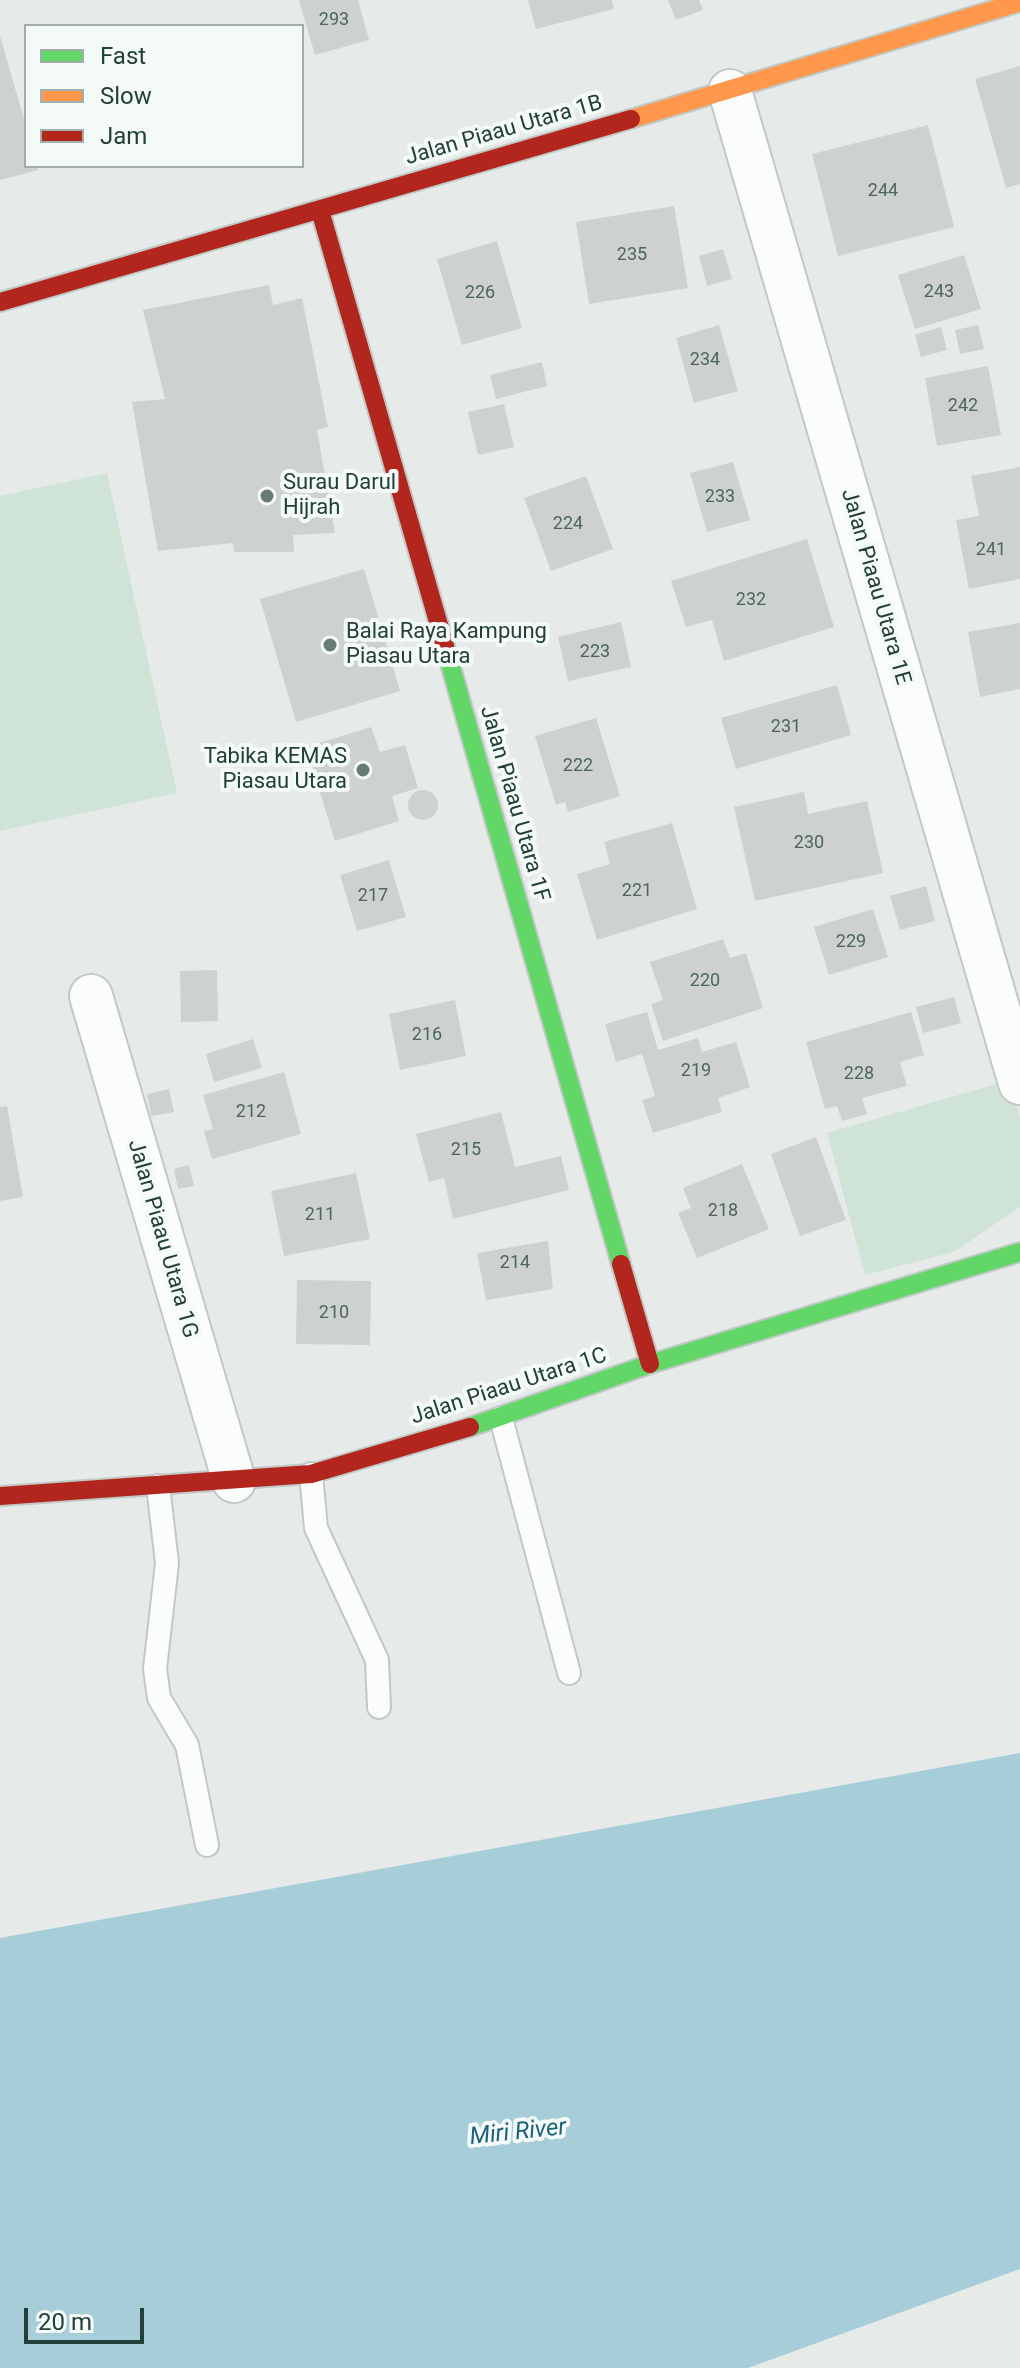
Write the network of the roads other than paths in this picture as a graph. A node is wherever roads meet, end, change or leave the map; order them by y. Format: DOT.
graph roads {
  1 [pos="1020,2"];
  2 [pos="730,91"];
  3 [pos="320,210"];
  4 [pos="0,302"];
  5 [pos="91,996"];
  6 [pos="1020,1083"];
  7 [pos="1020,1252"];
  8 [pos="650,1364"];
  9 [pos="501,1418"];
  10 [pos="311,1474"];
  11 [pos="234,1481"];
  12 [pos="158,1486"];
  13 [pos="0,1496"];
  14 [pos="569,1673"];
  15 [pos="379,1707"];
  16 [pos="207,1845"];
  1 -- 2 [label="street, Jalan Piaau Utara 1B"];
  2 -- 3 [label="street, Jalan Piaau Utara 1B"];
  2 -- 6 [label="street, Jalan Piaau Utara 1E"];
  3 -- 4 [label="street, Jalan Piaau Utara 1B"];
  3 -- 8 [label="street, Jalan Piaau Utara 1F"];
  5 -- 11 [label="street, Jalan Piaau Utara 1G"];
  7 -- 8 [label="street, Jalan Piaau Utara 1C"];
  8 -- 9 [label="street, Jalan Piaau Utara 1C"];
  9 -- 10 [label="street, Jalan Piaau Utara 1C"];
  9 -- 14 [label="lane"];
  10 -- 11 [label="street, Jalan Piaau Utara 1C"];
  10 -- 15 [label="lane"];
  11 -- 12 [label="street, Jalan Piaau Utara 1C"];
  12 -- 13 [label="street, Jalan Piaau Utara 1C"];
  12 -- 16 [label="lane"];
}
